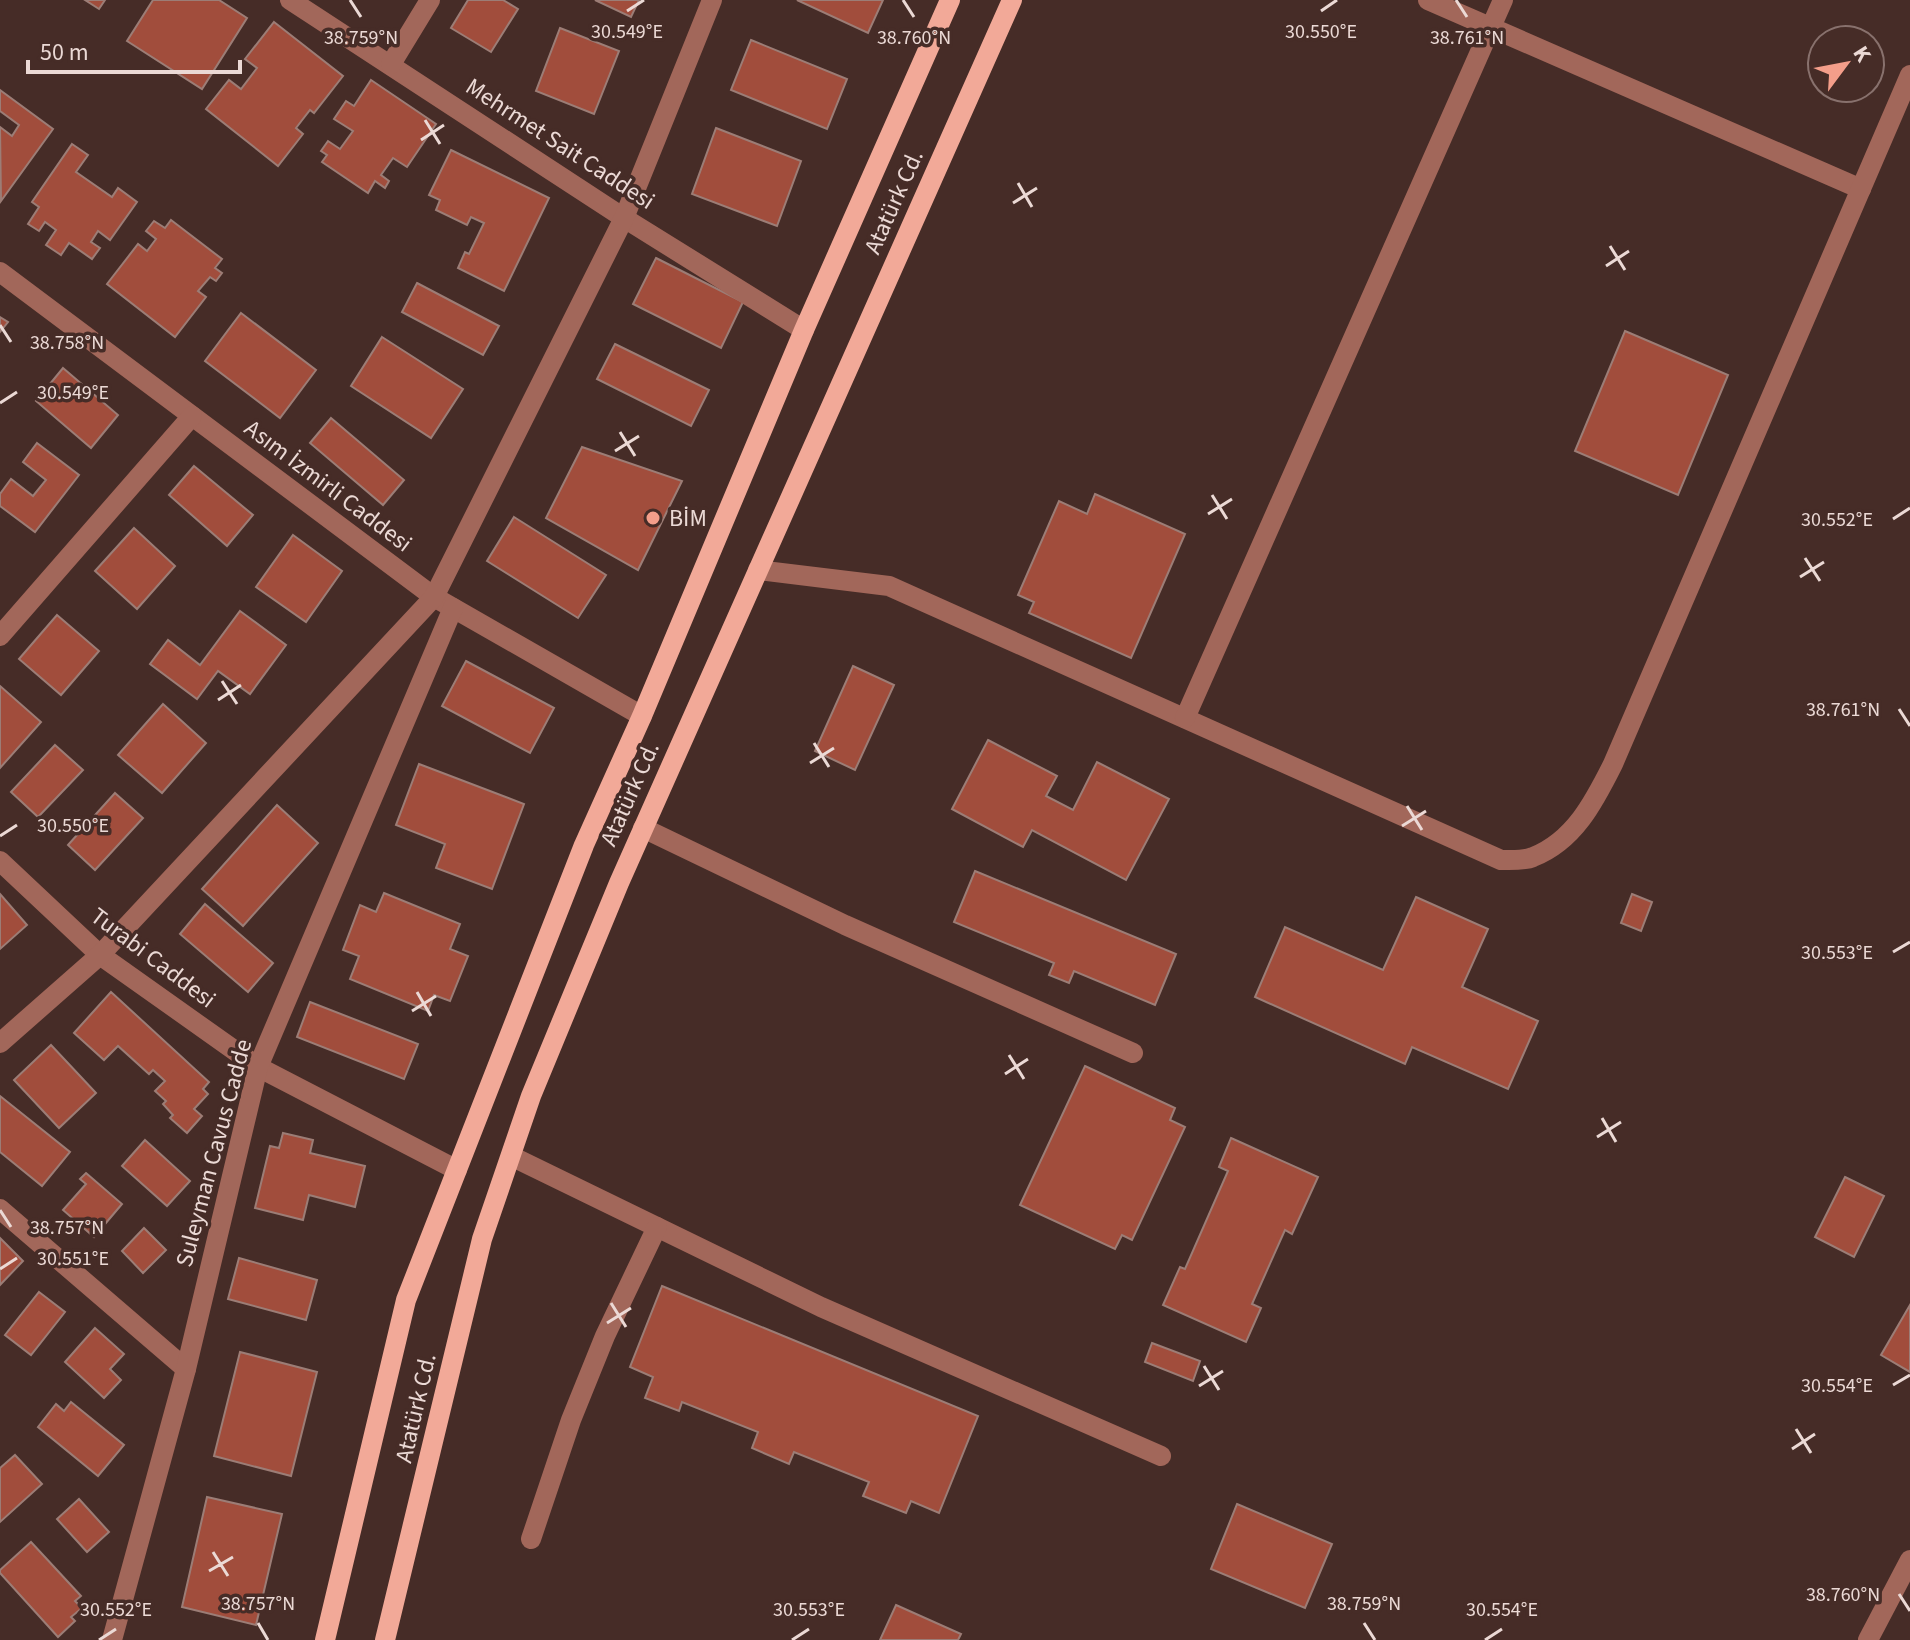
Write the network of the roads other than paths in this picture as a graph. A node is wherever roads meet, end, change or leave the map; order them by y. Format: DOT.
graph roads {
  1 [pos="290,0"];
  2 [pos="430,0"];
  3 [pos="712,0"];
  4 [pos="950,0"];
  5 [pos="1012,0"];
  6 [pos="1428,0"];
  7 [pos="1503,0"];
  8 [pos="1490,27"];
  9 [pos="391,64"];
  10 [pos="1910,75"];
  11 [pos="1861,189"];
  12 [pos="624,218"];
  13 [pos="0,272"];
  14 [pos="804,330"];
  15 [pos="192,416"];
  16 [pos="758,570"];
  17 [pos="434,597"];
  18 [pos="453,608"];
  19 [pos="0,636"];
  20 [pos="642,716"];
  21 [pos="1185,718"];
  22 [pos="643,828"];
  23 [pos="0,861"];
  24 [pos="100,955"];
  25 [pos="0,1043"];
  26 [pos="1133,1053"];
  27 [pos="258,1067"];
  28 [pos="511,1156"];
  29 [pos="457,1170"];
  30 [pos="0,1209"];
  31 [pos="657,1227"];
  32 [pos="186,1369"];
  33 [pos="1161,1456"];
  34 [pos="531,1539"];
  35 [pos="1910,1560"];
  36 [pos="112,1640"];
  37 [pos="325,1640"];
  38 [pos="385,1640"];
  39 [pos="1868,1640"];
  1 -- 9 [label="street, Mehrmet Sait Caddesi"];
  2 -- 9 [label="street"];
  3 -- 12 [label="street"];
  4 -- 14 [label="main road, Atatürk Cd."];
  5 -- 16 [label="main road, Atatürk Cd."];
  6 -- 8 [label="street"];
  7 -- 8 [label="street"];
  8 -- 11 [label="street"];
  8 -- 21 [label="street"];
  9 -- 12 [label="street, Mehrmet Sait Caddesi"];
  10 -- 11 [label="street"];
  11 -- 21 [label="street"];
  12 -- 14 [label="street, Mehrmet Sait Caddesi"];
  12 -- 17 [label="street"];
  13 -- 15 [label="street, Asım İzmirli Caddesi"];
  14 -- 20 [label="main road, Atatürk Cd."];
  15 -- 17 [label="street, Asım İzmirli Caddesi"];
  15 -- 19 [label="street"];
  16 -- 21 [label="street"];
  16 -- 22 [label="main road, Atatürk Cd."];
  17 -- 18 [label="street, Asım İzmirli Caddesi"];
  17 -- 24 [label="street"];
  18 -- 20 [label="street, Asım İzmirli Caddesi"];
  18 -- 27 [label="street, Suleyman Cavus Cadde"];
  20 -- 29 [label="main road, Atatürk Cd."];
  22 -- 26 [label="street"];
  22 -- 28 [label="main road, Atatürk Cd."];
  23 -- 24 [label="street, Turabi Caddesi"];
  24 -- 25 [label="street"];
  24 -- 27 [label="street, Turabi Caddesi"];
  27 -- 29 [label="street, Turabi Caddesi"];
  27 -- 32 [label="street, Suleyman Cavus Cadde"];
  28 -- 31 [label="street"];
  28 -- 38 [label="main road, Atatürk Cd."];
  29 -- 37 [label="main road, Atatürk Cd."];
  30 -- 32 [label="street"];
  31 -- 33 [label="street"];
  31 -- 34 [label="street"];
  32 -- 36 [label="street, Suleyman Cavus Cadde"];
  35 -- 39 [label="street"];
}
